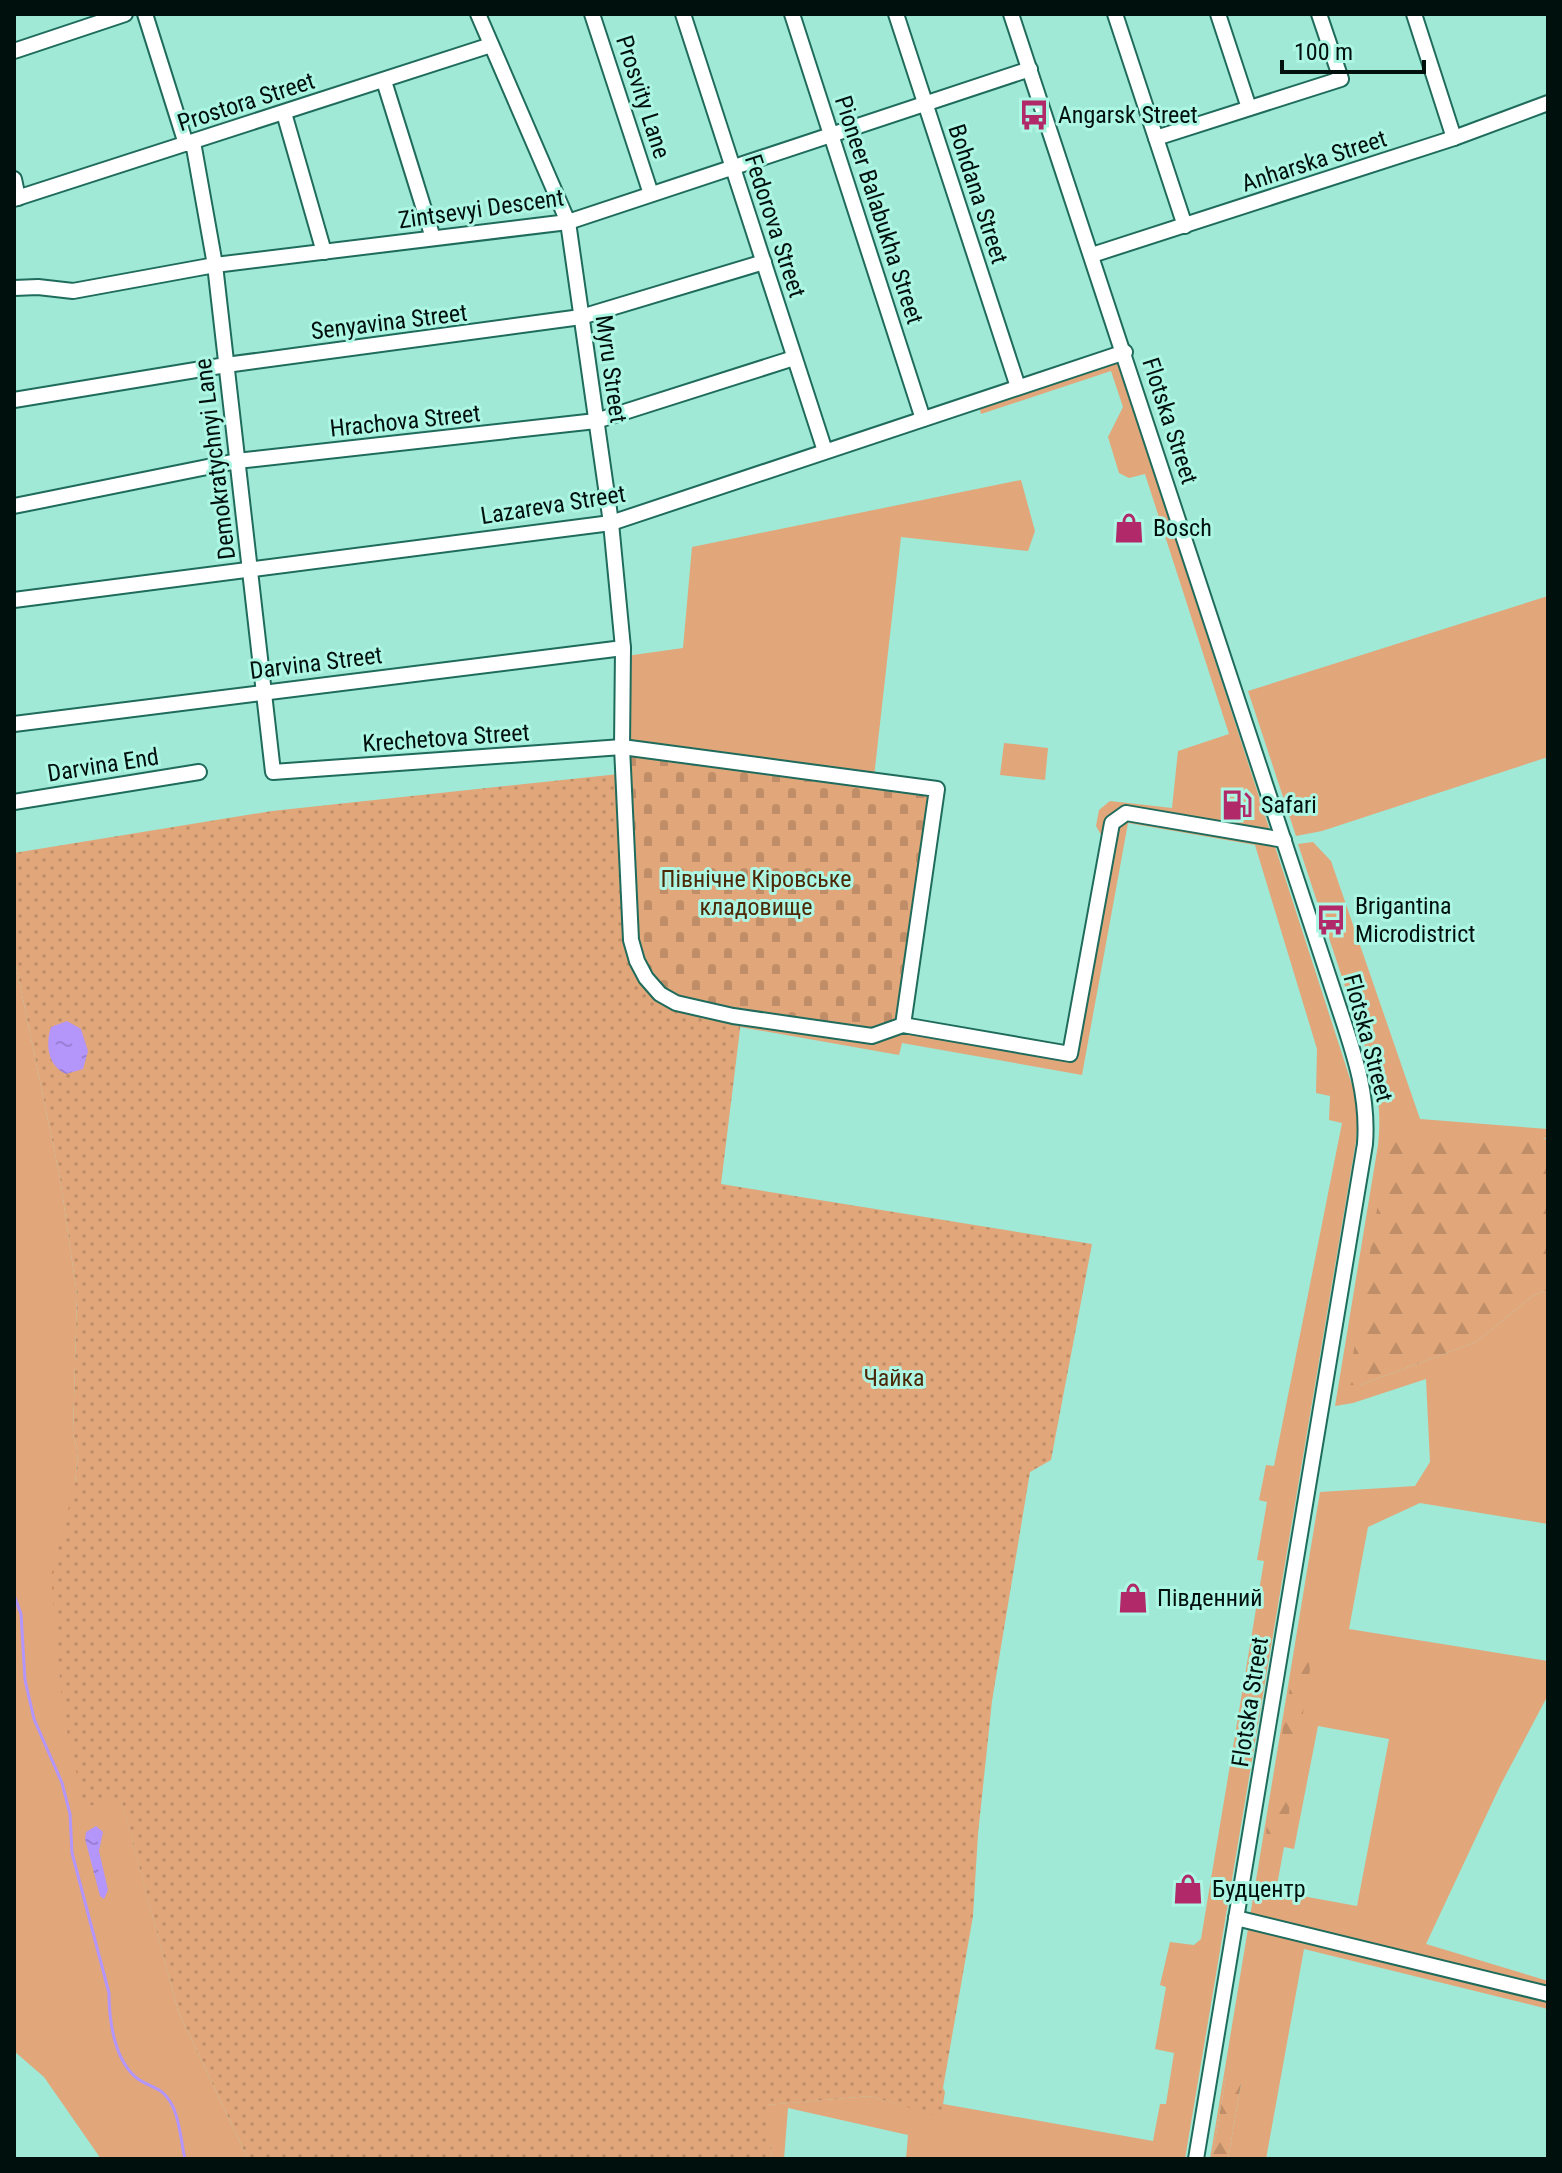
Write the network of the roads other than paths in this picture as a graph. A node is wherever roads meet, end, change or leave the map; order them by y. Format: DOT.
graph roads {
  1 [pos="125,14"];
  2 [pos="145,14"];
  3 [pos="478,14"];
  4 [pos="592,14"];
  5 [pos="683,14"];
  6 [pos="792,14"];
  7 [pos="896,14"];
  8 [pos="1011,14"];
  9 [pos="1115,14"];
  10 [pos="1218,14"];
  11 [pos="1319,14"];
  12 [pos="1414,14"];
  13 [pos="491,45"];
  14 [pos="14,51"];
  15 [pos="1030,69"];
  16 [pos="384,81"];
  17 [pos="925,103"];
  18 [pos="1548,103"];
  19 [pos="1249,108"];
  20 [pos="284,113"];
  21 [pos="831,134"];
  22 [pos="1156,138"];
  23 [pos="1454,138"];
  24 [pos="189,143"];
  25 [pos="733,167"];
  26 [pos="14,179"];
  27 [pos="651,194"];
  28 [pos="16,198"];
  29 [pos="568,222"];
  30 [pos="1185,226"];
  31 [pos="433,238"];
  32 [pos="324,252"];
  33 [pos="1092,255"];
  34 [pos="764,262"];
  35 [pos="215,265"];
  36 [pos="14,288"];
  37 [pos="581,317"];
  38 [pos="1125,352"];
  39 [pos="794,358"];
  40 [pos="226,365"];
  41 [pos="1018,387"];
  42 [pos="14,400"];
  43 [pos="923,419"];
  44 [pos="596,421"];
  45 [pos="825,451"];
  46 [pos="237,461"];
  47 [pos="14,506"];
  48 [pos="611,523"];
  49 [pos="250,569"];
  50 [pos="14,600"];
  51 [pos="623,648"];
  52 [pos="264,692"];
  53 [pos="14,724"];
  54 [pos="622,747"];
  55 [pos="199,772"];
  56 [pos="273,772"];
  57 [pos="14,802"];
  58 [pos="1284,840"];
  59 [pos="903,1025"];
  60 [pos="1236,1918"];
  61 [pos="1548,1994"];
  62 [pos="1196,2159"];
  1 -- 14 [label="street"];
  2 -- 24 [label="street, Demokratychnyi Lane"];
  3 -- 13 [label="street, Myru Street"];
  4 -- 27 [label="street, Prosvity Lane"];
  5 -- 25 [label="street, Fedorova Street"];
  6 -- 21 [label="street, Pioneer Balabukha Street"];
  7 -- 17 [label="street, Bohdana Street"];
  8 -- 15 [label="street, Flotska Street"];
  9 -- 22 [label="street"];
  10 -- 19 [label="street"];
  11 -- 19 [label="street"];
  12 -- 23 [label="street"];
  13 -- 16 [label="street, Prostora Street"];
  13 -- 29 [label="street, Myru Street"];
  15 -- 17 [label="street, Zintsevyi Descent"];
  15 -- 33 [label="street, Flotska Street"];
  16 -- 20 [label="street, Prostora Street"];
  16 -- 31 [label="street"];
  17 -- 21 [label="street, Zintsevyi Descent"];
  17 -- 41 [label="street, Bohdana Street"];
  18 -- 23 [label="street, Anharska Street"];
  19 -- 22 [label="street"];
  20 -- 24 [label="street, Prostora Street"];
  20 -- 32 [label="street"];
  21 -- 25 [label="street, Zintsevyi Descent"];
  21 -- 43 [label="street, Pioneer Balabukha Street"];
  22 -- 30 [label="street"];
  23 -- 30 [label="street, Anharska Street"];
  24 -- 28 [label="street, Prostora Street"];
  24 -- 35 [label="street, Demokratychnyi Lane"];
  25 -- 27 [label="street, Zintsevyi Descent"];
  25 -- 34 [label="street, Fedorova Street"];
  26 -- 28 [label="street"];
  27 -- 29 [label="street, Zintsevyi Descent"];
  29 -- 31 [label="street, Zintsevyi Descent"];
  29 -- 37 [label="street, Myru Street"];
  30 -- 33 [label="street, Anharska Street"];
  31 -- 32 [label="street, Zintsevyi Descent"];
  32 -- 35 [label="street, Zintsevyi Descent"];
  33 -- 38 [label="street, Flotska Street"];
  34 -- 37 [label="street, Senyavina Street"];
  34 -- 39 [label="street, Fedorova Street"];
  35 -- 36 [label="street, Zintsevyi Descent"];
  35 -- 40 [label="street, Demokratychnyi Lane"];
  37 -- 40 [label="street, Senyavina Street"];
  37 -- 44 [label="street, Myru Street"];
  38 -- 41 [label="street, Lazareva Street"];
  38 -- 58 [label="street, Flotska Street"];
  39 -- 44 [label="street, Hrachova Street"];
  39 -- 45 [label="street, Fedorova Street"];
  40 -- 42 [label="street, Senyavina Street"];
  40 -- 46 [label="street, Demokratychnyi Lane"];
  41 -- 43 [label="street, Lazareva Street"];
  43 -- 45 [label="street, Lazareva Street"];
  44 -- 46 [label="street, Hrachova Street"];
  44 -- 48 [label="street, Myru Street"];
  45 -- 48 [label="street, Lazareva Street"];
  46 -- 47 [label="street, Hrachova Street"];
  46 -- 49 [label="street, Demokratychnyi Lane"];
  48 -- 49 [label="street, Lazareva Street"];
  48 -- 51 [label="street, Myru Street"];
  49 -- 50 [label="street, Lazareva Street"];
  49 -- 52 [label="street, Demokratychnyi Lane"];
  51 -- 52 [label="street, Darvina Street"];
  51 -- 54 [label="street, Myru Street"];
  52 -- 53 [label="street, Darvina Street"];
  52 -- 56 [label="street, Demokratychnyi Lane"];
  54 -- 56 [label="street, Krechetova Street"];
  54 -- 59 [label="street, Myru Street"];
  54 -- 59 [label="street, Krechetova Street"];
  55 -- 57 [label="street, Darvina End"];
  58 -- 59 [label="street"];
  58 -- 60 [label="street, Flotska Street"];
  60 -- 61 [label="street"];
  60 -- 62 [label="street, Flotska Street"];
}
